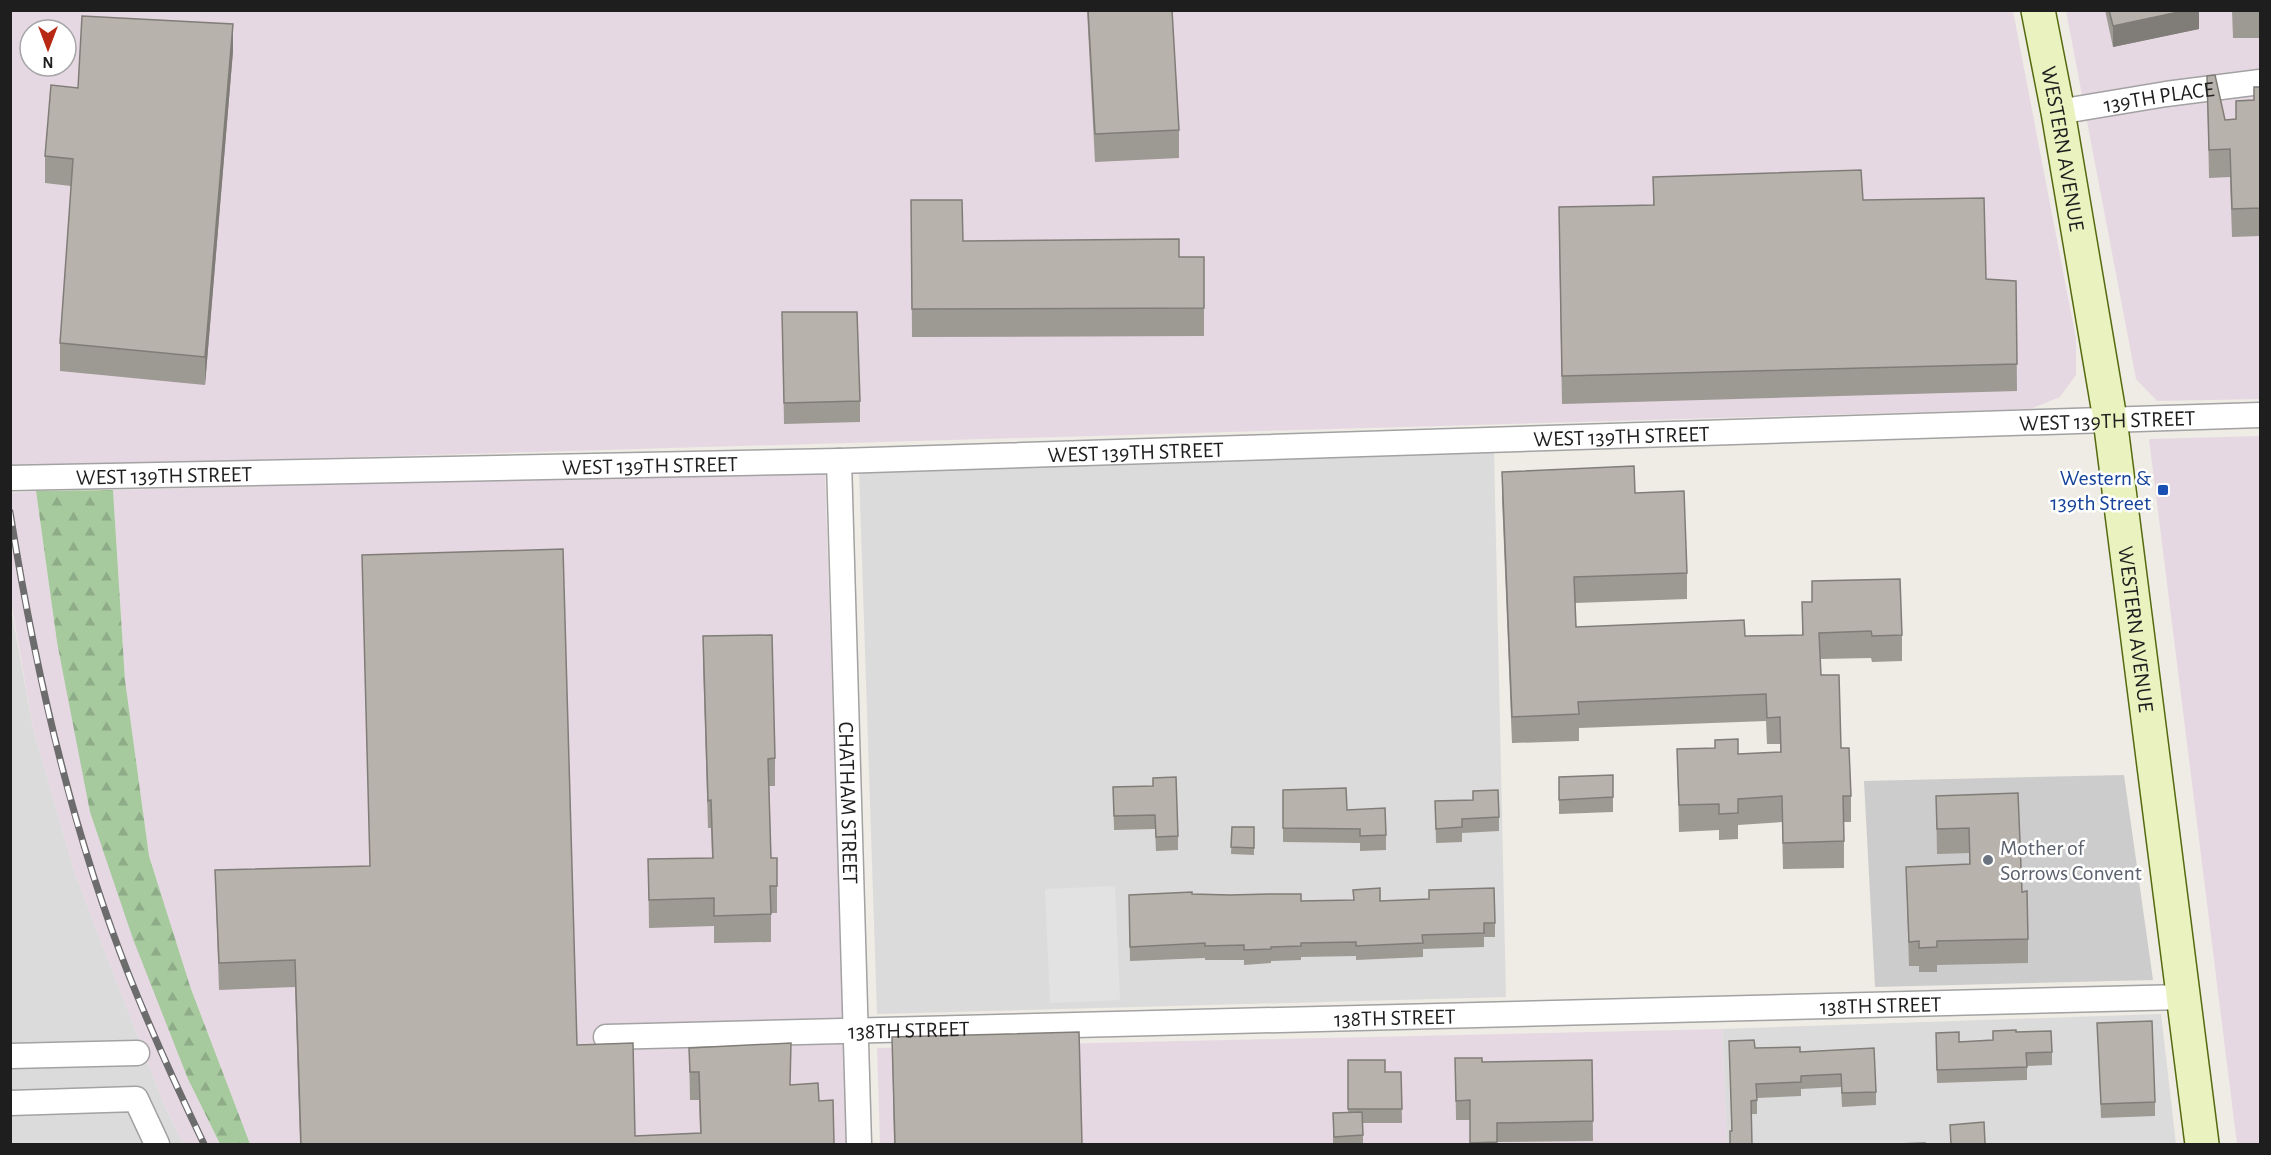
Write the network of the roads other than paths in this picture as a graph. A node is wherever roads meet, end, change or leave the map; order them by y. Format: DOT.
graph roads {
  1 [pos="2038,10"];
  2 [pos="2260,82"];
  3 [pos="2058,112"];
  4 [pos="2260,415"];
  5 [pos="2110,419"];
  6 [pos="839,461"];
  7 [pos="10,478"];
  8 [pos="2184,997"];
  9 [pos="854,1030"];
  10 [pos="606,1036"];
  11 [pos="137,1053"];
  12 [pos="10,1056"];
  13 [pos="10,1103"];
  14 [pos="157,1144"];
  15 [pos="859,1144"];
  16 [pos="2202,1144"];
  1 -- 3 [label="main road, WESTERN AVENUE"];
  2 -- 3 [label="street, 139TH PLACE"];
  3 -- 5 [label="main road, WESTERN AVENUE"];
  4 -- 5 [label="street, WEST 139TH STREET"];
  5 -- 6 [label="street, WEST 139TH STREET"];
  5 -- 8 [label="main road, WESTERN AVENUE"];
  6 -- 7 [label="street, WEST 139TH STREET"];
  6 -- 9 [label="street, CHATHAM STREET"];
  8 -- 9 [label="street, 138TH STREET"];
  8 -- 16 [label="main road, WESTERN AVENUE"];
  9 -- 10 [label="street, 138TH STREET"];
  9 -- 15 [label="street, CHATHAM STREET"];
  11 -- 12 [label="street"];
  13 -- 14 [label="street"];
}
